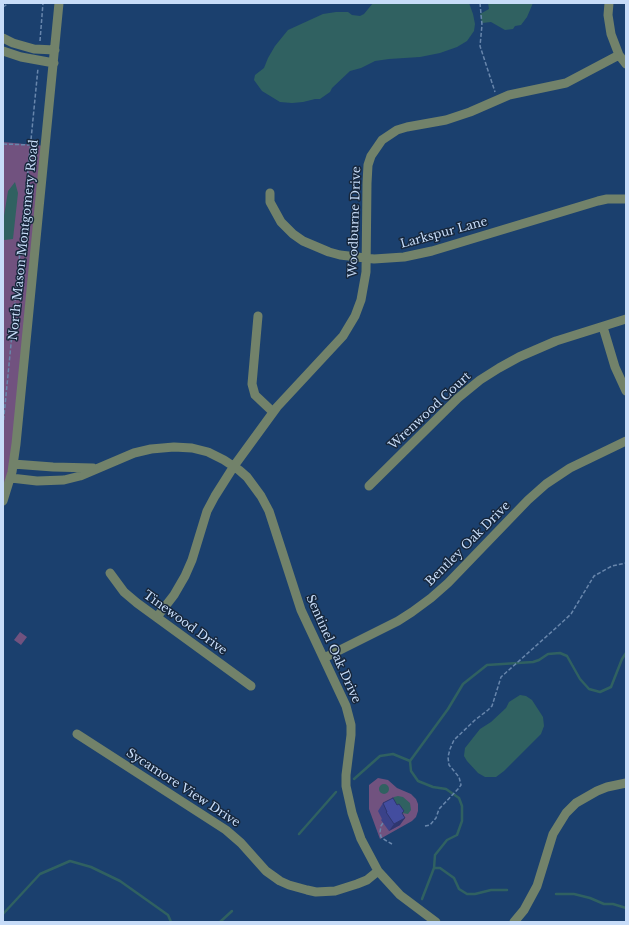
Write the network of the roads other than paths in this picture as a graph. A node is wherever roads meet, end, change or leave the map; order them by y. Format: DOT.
graph roads {
  1 [pos="60,3"];
  2 [pos="609,3"];
  3 [pos="3,38"];
  4 [pos="55,50"];
  5 [pos="3,51"];
  6 [pos="619,55"];
  7 [pos="54,63"];
  8 [pos="626,64"];
  9 [pos="270,193"];
  10 [pos="626,199"];
  11 [pos="367,258"];
  12 [pos="258,316"];
  13 [pos="626,319"];
  14 [pos="603,327"];
  15 [pos="626,391"];
  16 [pos="273,412"];
  17 [pos="626,441"];
  18 [pos="13,464"];
  19 [pos="234,466"];
  20 [pos="97,468"];
  21 [pos="11,478"];
  22 [pos="369,486"];
  23 [pos="3,501"];
  24 [pos="110,573"];
  25 [pos="157,618"];
  26 [pos="324,658"];
  27 [pos="251,686"];
  28 [pos="77,734"];
  29 [pos="626,783"];
  30 [pos="378,871"];
  31 [pos="436,922"];
  32 [pos="514,922"];
  1 -- 4 [label="street, North Mason Montgomery Road"];
  2 -- 6 [label="street"];
  3 -- 4 [label="street"];
  4 -- 7 [label="street, North Mason Montgomery Road"];
  5 -- 7 [label="street"];
  6 -- 8 [label="street"];
  6 -- 11 [label="street, Woodburne Drive"];
  7 -- 18 [label="street, North Mason Montgomery Road"];
  9 -- 11 [label="street, Larkspur Lane"];
  10 -- 11 [label="street, Larkspur Lane"];
  11 -- 16 [label="street, Woodburne Drive"];
  12 -- 16 [label="street"];
  13 -- 14 [label="street, Wrenwood Court"];
  14 -- 15 [label="street"];
  14 -- 22 [label="street, Wrenwood Court"];
  16 -- 19 [label="street, Woodburne Drive"];
  17 -- 26 [label="street, Bentley Oak Drive"];
  18 -- 20 [label="street, Sentinel Oak Drive"];
  18 -- 21 [label="street, North Mason Montgomery Road"];
  19 -- 20 [label="street, Sentinel Oak Drive"];
  19 -- 25 [label="street, Woodburne Drive"];
  19 -- 26 [label="street, Sentinel Oak Drive"];
  20 -- 21 [label="street, Sentinel Oak Drive"];
  21 -- 23 [label="street, North Mason Montgomery Road"];
  24 -- 25 [label="street, Tinewood Drive"];
  25 -- 27 [label="street, Tinewood Drive"];
  26 -- 30 [label="street, Sentinel Oak Drive"];
  28 -- 30 [label="street, Sycamore View Drive"];
  29 -- 32 [label="street"];
  30 -- 31 [label="street, Sentinel Oak Drive"];
}
